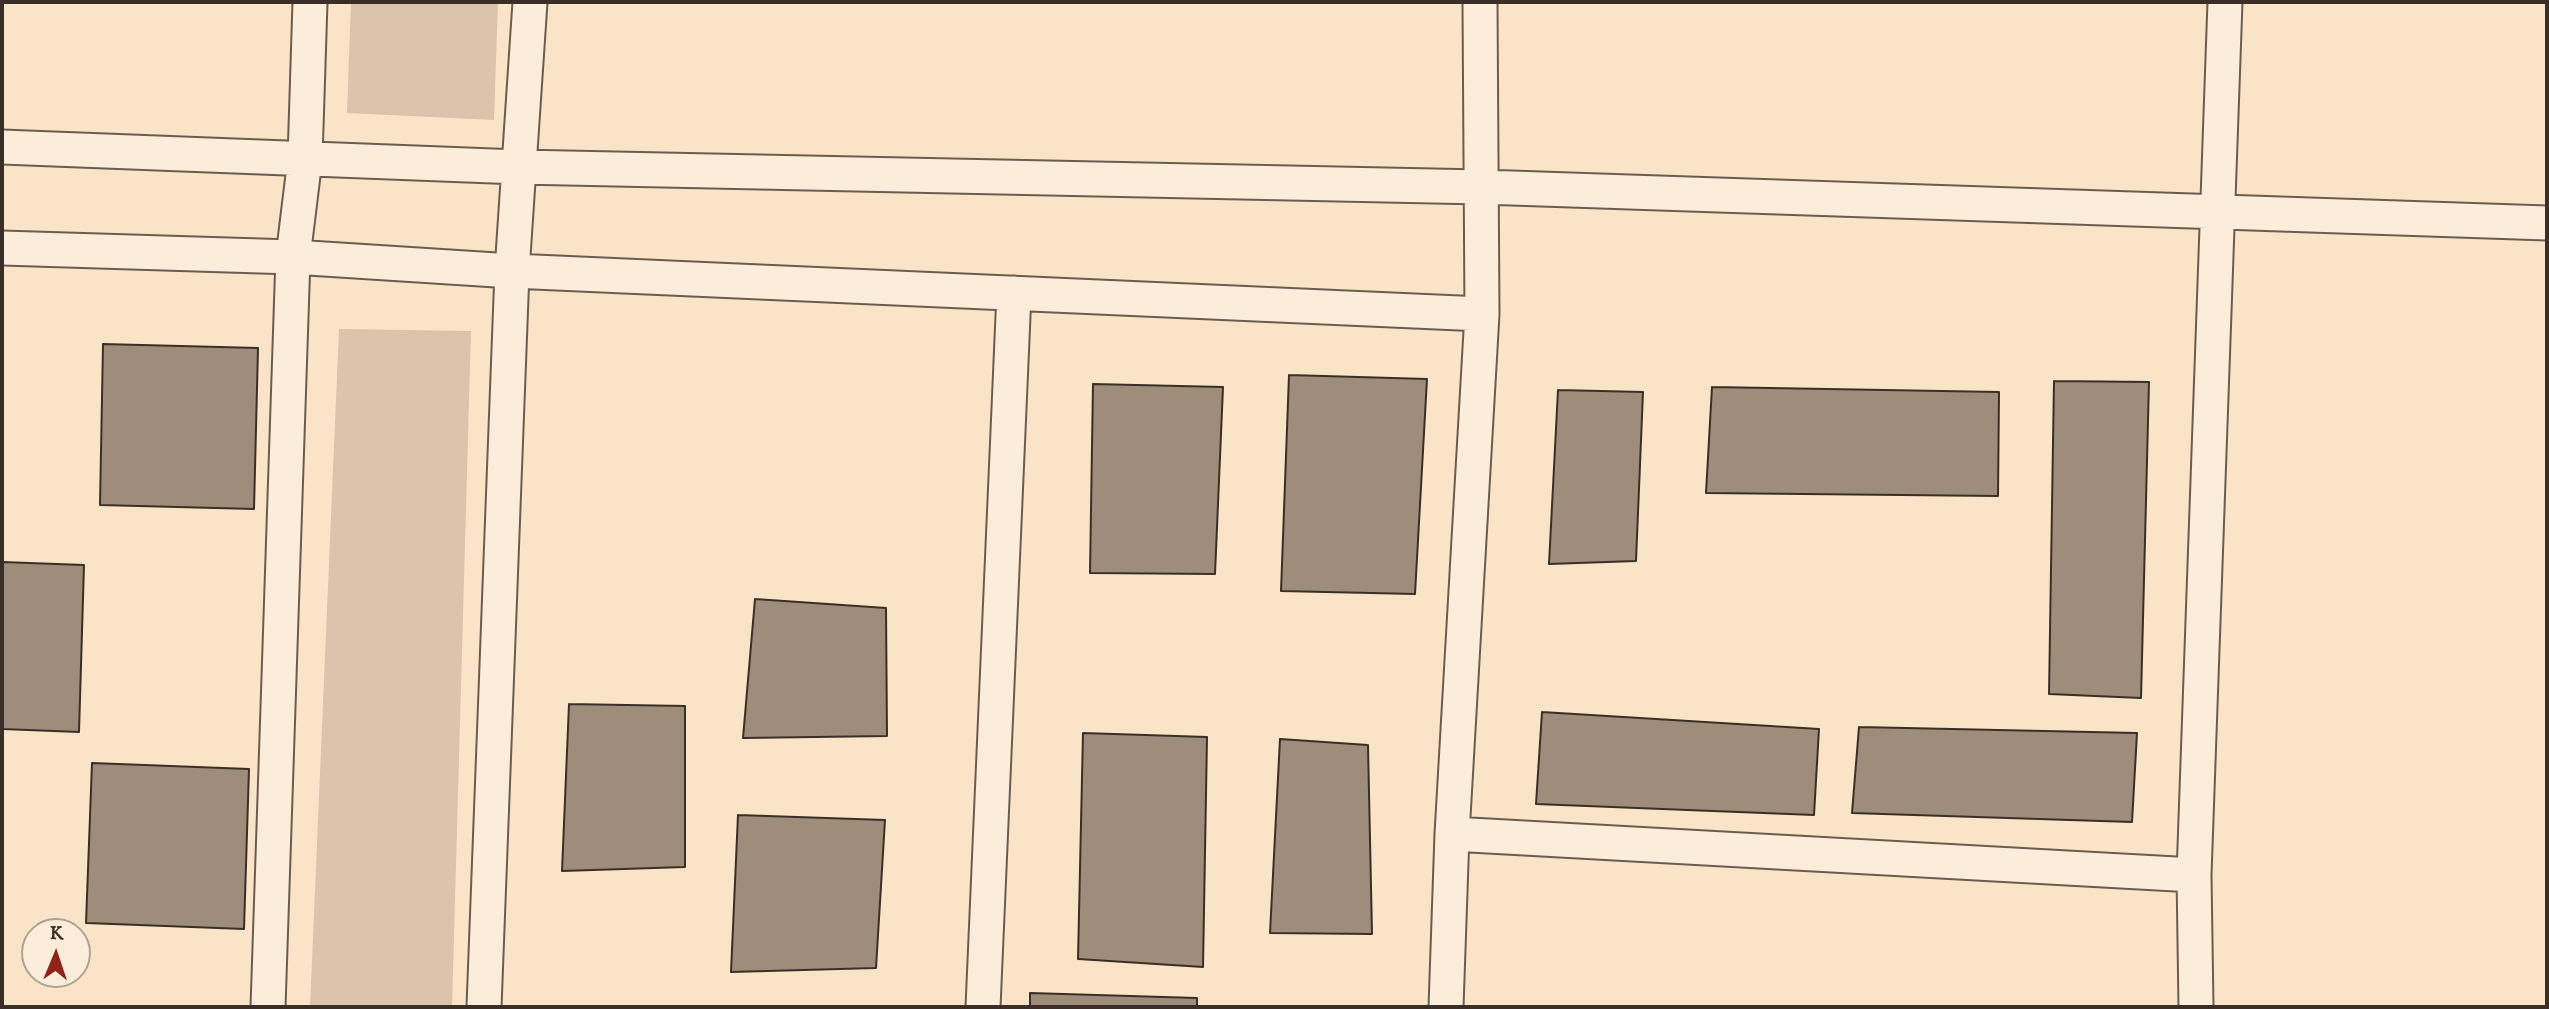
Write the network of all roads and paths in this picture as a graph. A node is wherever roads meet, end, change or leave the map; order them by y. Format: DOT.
graph roads {
  1 [pos="310,2"];
  2 [pos="530,2"];
  3 [pos="1479,2"];
  4 [pos="2225,2"];
  5 [pos="2,146"];
  6 [pos="305,159"];
  7 [pos="519,167"];
  8 [pos="1482,187"];
  9 [pos="2220,212"];
  10 [pos="2547,223"];
  11 [pos="2,248"];
  12 [pos="293,257"];
  13 [pos="512,271"];
  14 [pos="1014,293"];
  15 [pos="1482,314"];
  16 [pos="1452,834"];
  17 [pos="2194,875"];
  18 [pos="268,1007"];
  19 [pos="484,1007"];
  20 [pos="983,1007"];
  21 [pos="1446,1007"];
  22 [pos="2196,1007"];
  1 -- 6 [label="street"];
  2 -- 7 [label="street"];
  3 -- 8 [label="street"];
  4 -- 9 [label="street"];
  5 -- 6 [label="street"];
  6 -- 7 [label="street"];
  6 -- 12 [label="street"];
  7 -- 8 [label="street"];
  7 -- 13 [label="street"];
  8 -- 9 [label="street"];
  8 -- 15 [label="street"];
  9 -- 10 [label="street"];
  9 -- 17 [label="street"];
  11 -- 12 [label="street"];
  12 -- 13 [label="street"];
  12 -- 18 [label="street"];
  13 -- 14 [label="street"];
  13 -- 19 [label="street"];
  14 -- 15 [label="street"];
  14 -- 20 [label="street"];
  15 -- 16 [label="street"];
  16 -- 17 [label="street"];
  16 -- 21 [label="street"];
  17 -- 22 [label="street"];
}
